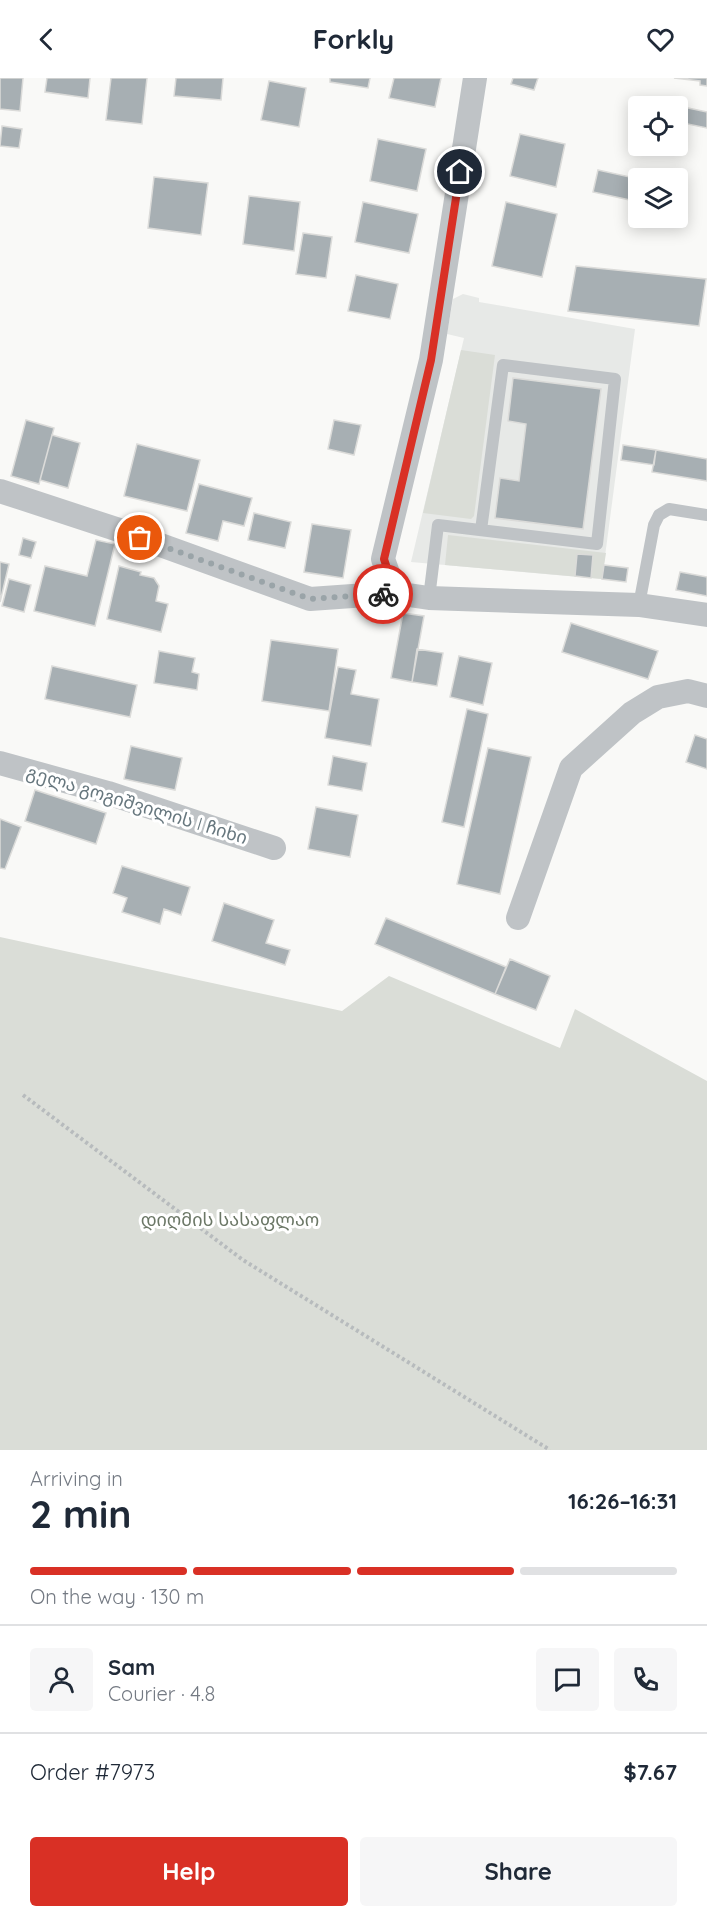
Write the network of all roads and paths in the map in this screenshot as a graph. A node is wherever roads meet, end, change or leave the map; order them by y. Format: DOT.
graph roads {
  1 [pos="475,78"];
  2 [pos="0,491"];
  3 [pos="707,515"];
  4 [pos="481,530"];
  5 [pos="395,593"];
  6 [pos="429,598"];
  7 [pos="639,605"];
  8 [pos="707,615"];
  9 [pos="707,696"];
  10 [pos="0,763"];
  11 [pos="274,848"];
  12 [pos="518,918"];
  13 [pos="23,1095"];
  14 [pos="550,1450"];
  1 -- 5 [label="street"];
  2 -- 5 [label="street"];
  3 -- 7 [label="lane"];
  4 -- 4 [label="lane"];
  4 -- 6 [label="lane"];
  5 -- 6 [label="street"];
  6 -- 7 [label="street"];
  7 -- 8 [label="street"];
  9 -- 12 [label="street"];
  10 -- 11 [label="street, გელა გოგიშვილის I ჩიხი"];
  13 -- 14 [label="path"];
}
